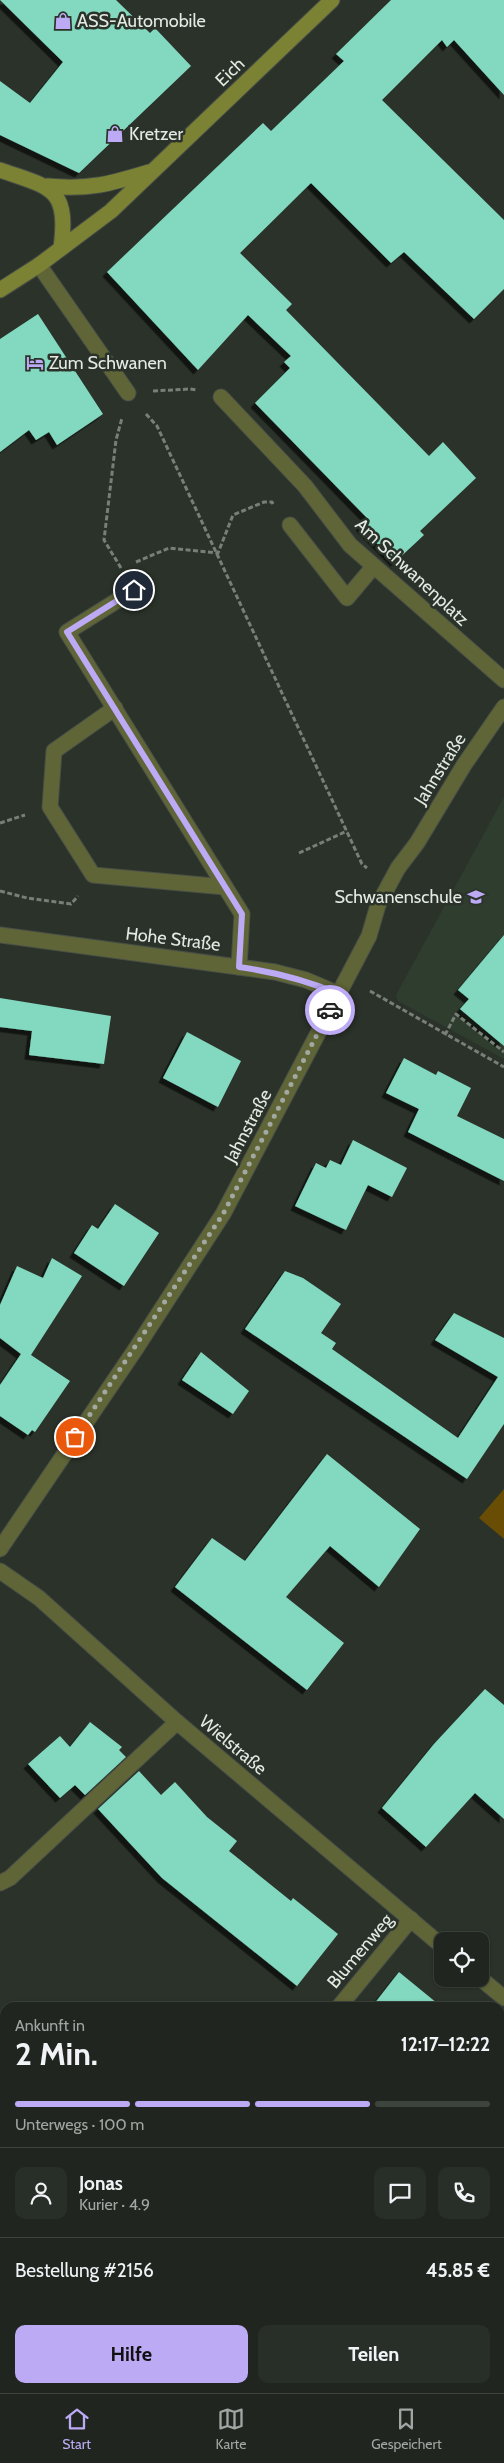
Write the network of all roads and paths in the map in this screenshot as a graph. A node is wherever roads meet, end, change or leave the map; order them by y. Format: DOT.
graph roads {
  1 [pos="332,0"];
  2 [pos="0,170"];
  3 [pos="153,171"];
  4 [pos="48,186"];
  5 [pos="61,248"];
  6 [pos="39,265"];
  7 [pos="0,290"];
  8 [pos="128,393"];
  9 [pos="221,397"];
  10 [pos="157,426"];
  11 [pos="116,440"];
  12 [pos="290,525"];
  13 [pos="218,552"];
  14 [pos="374,566"];
  15 [pos="134,590"];
  16 [pos="504,680"];
  17 [pos="504,707"];
  18 [pos="115,708"];
  19 [pos="347,831"];
  20 [pos="299,853"];
  21 [pos="93,875"];
  22 [pos="225,886"];
  23 [pos="388,886"];
  24 [pos="0,891"];
  25 [pos="0,935"];
  26 [pos="239,967"];
  27 [pos="339,994"];
  28 [pos="381,997"];
  29 [pos="445,1035"];
  30 [pos="504,1052"];
  31 [pos="504,1066"];
  32 [pos="0,1549"];
  33 [pos="0,1570"];
  34 [pos="177,1722"];
  35 [pos="0,1883"];
  36 [pos="411,1919"];
  37 [pos="434,1939"];
  38 [pos="489,1986"];
  39 [pos="504,1998"];
  40 [pos="343,2002"];
  1 -- 3 [label="street, Eich"];
  2 -- 4 [label="street, Eich"];
  3 -- 4 [label="street, Eich"];
  3 -- 5 [label="street, Eich"];
  4 -- 5 [label="street"];
  5 -- 6 [label="street, Eich"];
  6 -- 7 [label="street, Eich"];
  6 -- 8 [label="street"];
  8 -- 9 [label="path"];
  9 -- 14 [label="street, Am Schwanenplatz"];
  10 -- 13 [label="path"];
  11 -- 13 [label="path"];
  12 -- 13 [label="path"];
  12 -- 14 [label="street"];
  13 -- 19 [label="path"];
  14 -- 16 [label="street, Am Schwanenplatz"];
  15 -- 18 [label="street"];
  17 -- 23 [label="street, Jahnstraße"];
  18 -- 21 [label="street"];
  18 -- 22 [label="street"];
  19 -- 20 [label="path"];
  19 -- 23 [label="path"];
  21 -- 22 [label="street"];
  21 -- 24 [label="path"];
  22 -- 26 [label="street"];
  23 -- 27 [label="street, Jahnstraße"];
  25 -- 26 [label="street, Hohe Straße"];
  26 -- 27 [label="street, Hohe Straße"];
  27 -- 32 [label="street, Jahnstraße"];
  28 -- 29 [label="path"];
  29 -- 30 [label="path"];
  29 -- 31 [label="path"];
  33 -- 34 [label="street, Wielstraße"];
  34 -- 35 [label="street"];
  34 -- 36 [label="street, Wielstraße"];
  36 -- 37 [label="street, Wielstraße"];
  36 -- 40 [label="street, Blumenweg"];
  38 -- 39 [label="street"];
}
